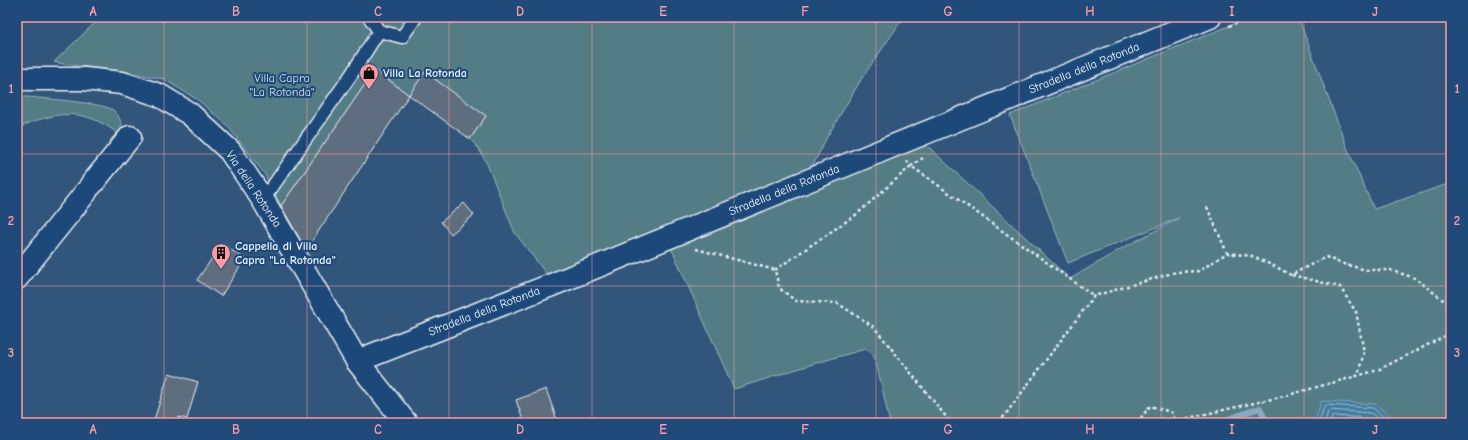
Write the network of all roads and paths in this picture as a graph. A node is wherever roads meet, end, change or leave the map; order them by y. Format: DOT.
graph roads {
  1 [pos="369,17"];
  2 [pos="416,17"];
  3 [pos="1210,17"];
  4 [pos="379,31"];
  5 [pos="17,80"];
  6 [pos="130,137"];
  7 [pos="264,200"];
  8 [pos="1207,207"];
  9 [pos="686,230"];
  10 [pos="1226,253"];
  11 [pos="775,270"];
  12 [pos="1291,275"];
  13 [pos="17,278"];
  14 [pos="1094,296"];
  15 [pos="1451,306"];
  16 [pos="1451,333"];
  17 [pos="357,361"];
  18 [pos="1358,375"];
  19 [pos="1176,422"];
  20 [pos="406,423"];
  21 [pos="951,423"];
  22 [pos="999,423"];
  23 [pos="1137,423"];
  1 -- 4 [label="lane"];
  2 -- 4 [label="lane"];
  3 -- 9 [label="street, Stradella della Rotonda"];
  4 -- 7 [label="lane"];
  5 -- 7 [label="street, Via della Rotonda"];
  6 -- 13 [label="street"];
  7 -- 17 [label="street, Via della Rotonda"];
  8 -- 10 [label="path"];
  9 -- 11 [label="path"];
  9 -- 17 [label="street, Stradella della Rotonda"];
  10 -- 12 [label="path"];
  10 -- 14 [label="path"];
  11 -- 14 [label="path"];
  11 -- 21 [label="path"];
  12 -- 15 [label="path"];
  12 -- 18 [label="path"];
  14 -- 22 [label="path"];
  16 -- 18 [label="path"];
  17 -- 20 [label="street, Via della Rotonda"];
  18 -- 19 [label="path"];
  19 -- 23 [label="path"];
}
